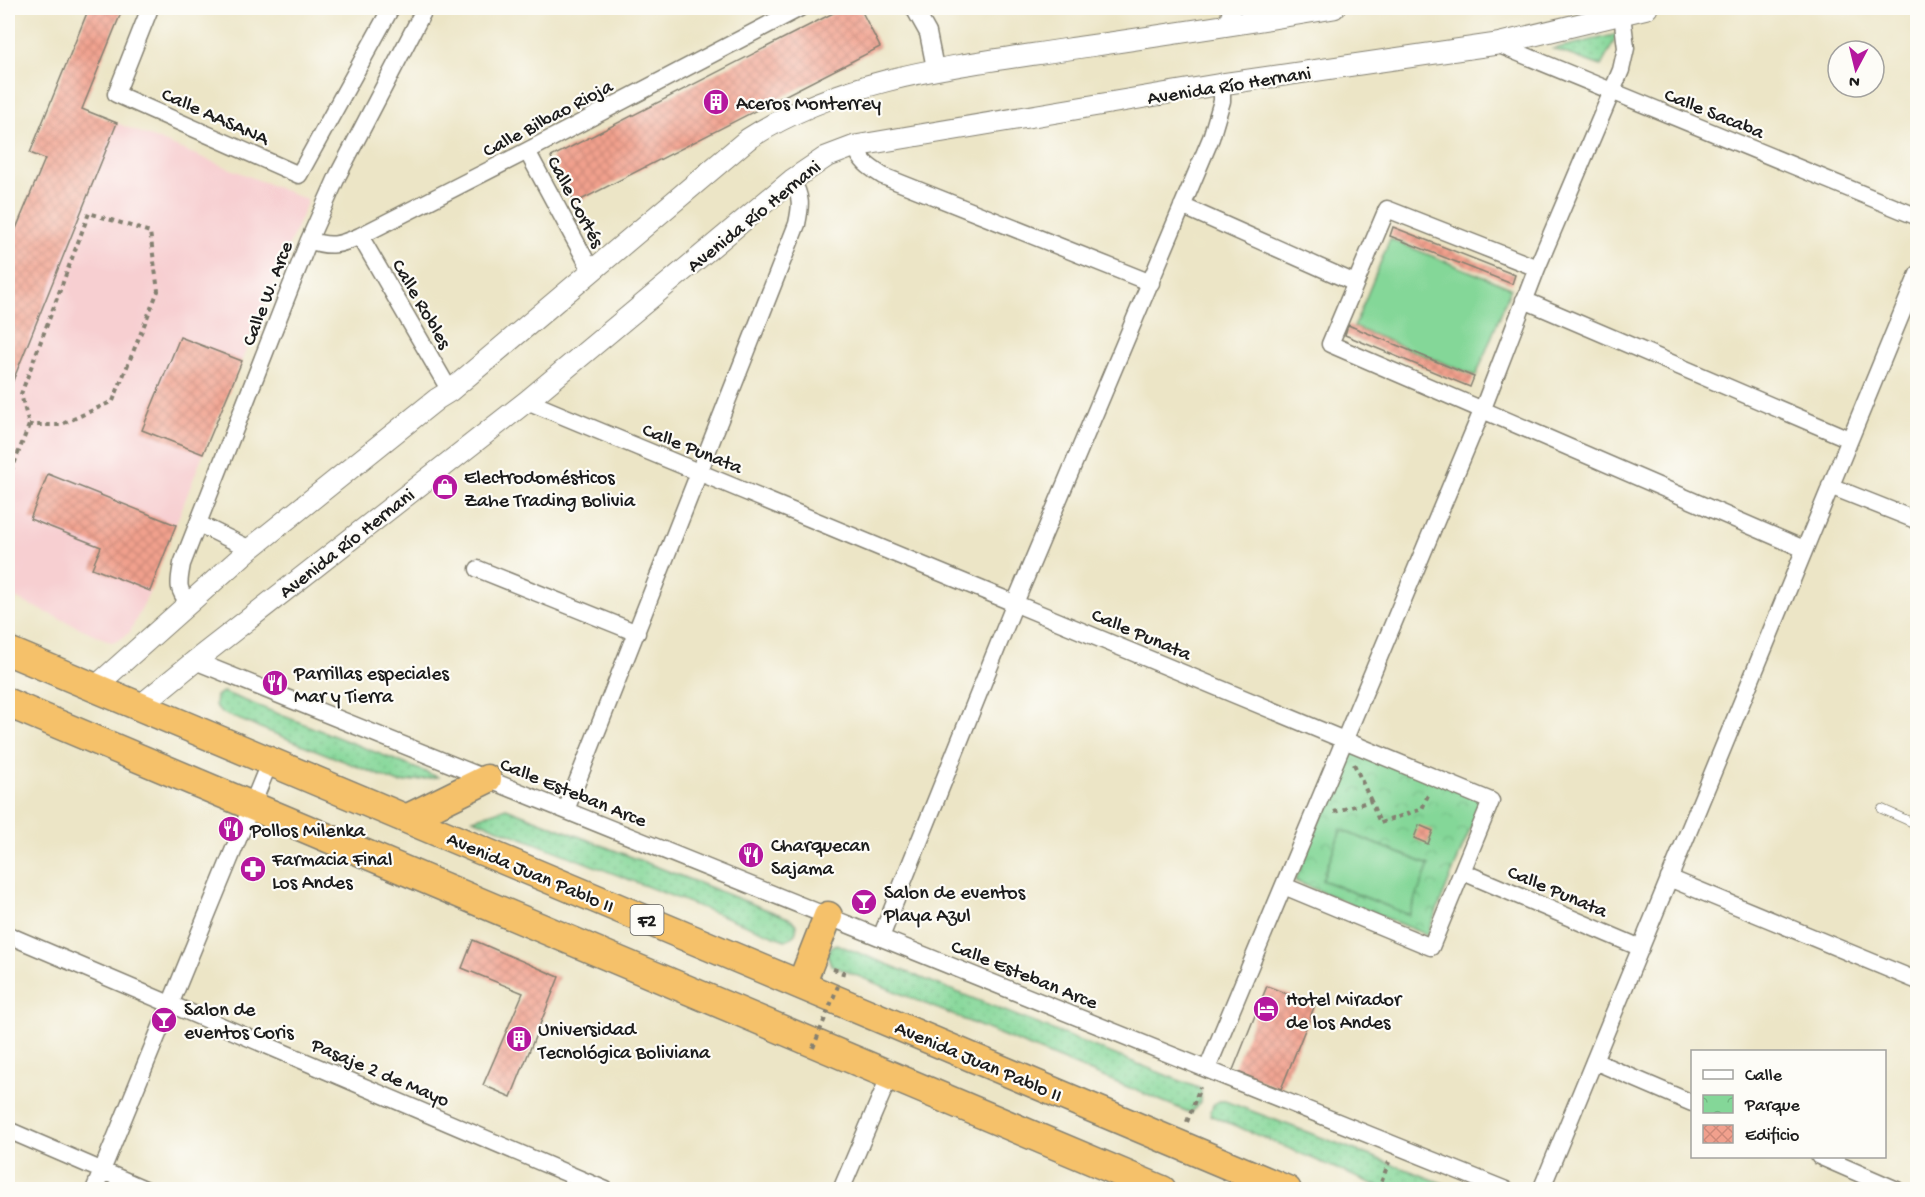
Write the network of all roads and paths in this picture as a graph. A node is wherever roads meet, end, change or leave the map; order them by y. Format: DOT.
graph roads {
  1 [pos="150,8"];
  2 [pos="391,8"];
  3 [pos="425,8"];
  4 [pos="800,8"];
  5 [pos="914,8"];
  6 [pos="1334,8"];
  7 [pos="1647,8"];
  8 [pos="1623,14"];
  9 [pos="1231,16"];
  10 [pos="1497,44"];
  11 [pos="935,68"];
  12 [pos="1222,84"];
  13 [pos="1612,92"];
  14 [pos="855,146"];
  15 [pos="527,152"];
  16 [pos="792,180"];
  17 [pos="1182,206"];
  18 [pos="1917,217"];
  19 [pos="360,236"];
  20 [pos="309,240"];
  21 [pos="1537,268"];
  22 [pos="591,270"];
  23 [pos="1917,274"];
  24 [pos="1150,283"];
  25 [pos="1355,283"];
  26 [pos="1524,300"];
  27 [pos="450,391"];
  28 [pos="527,401"];
  29 [pos="1482,411"];
  30 [pos="28,425"];
  31 [pos="1849,439"];
  32 [pos="699,472"];
  33 [pos="8,480"];
  34 [pos="1830,486"];
  35 [pos="1917,521"];
  36 [pos="199,524"];
  37 [pos="250,549"];
  38 [pos="1804,549"];
  39 [pos="478,569"];
  40 [pos="189,603"];
  41 [pos="1015,603"];
  42 [pos="637,633"];
  43 [pos="8,651"];
  44 [pos="195,661"];
  45 [pos="95,687"];
  46 [pos="8,703"];
  47 [pos="140,706"];
  48 [pos="1343,740"];
  49 [pos="270,761"];
  50 [pos="1353,762"];
  51 [pos="487,779"];
  52 [pos="1429,791"];
  53 [pos="1371,801"];
  54 [pos="251,806"];
  55 [pos="1882,809"];
  56 [pos="566,810"];
  57 [pos="1332,813"];
  58 [pos="408,818"];
  59 [pos="1917,825"];
  60 [pos="1463,872"];
  61 [pos="1669,878"];
  62 [pos="1284,886"];
  63 [pos="828,916"];
  64 [pos="8,935"];
  65 [pos="881,938"];
  66 [pos="1641,948"];
  67 [pos="1917,981"];
  68 [pos="801,985"];
  69 [pos="838,986"];
  70 [pos="171,1003"];
  71 [pos="813,1048"];
  72 [pos="1594,1061"];
  73 [pos="1207,1069"];
  74 [pos="890,1075"];
  75 [pos="1691,1103"];
  76 [pos="8,1130"];
  77 [pos="1179,1145"];
  78 [pos="1396,1146"];
  79 [pos="1824,1158"];
  80 [pos="102,1170"];
  81 [pos="94,1190"];
  82 [pos="147,1190"];
  83 [pos="606,1190"];
  84 [pos="841,1190"];
  85 [pos="1162,1190"];
  86 [pos="1287,1190"];
  87 [pos="1378,1190"];
  88 [pos="1506,1190"];
  89 [pos="1541,1190"];
  90 [pos="1897,1190"];
  1 -- 2 [label="street, Calle AASANA"];
  3 -- 20 [label="street, Calle W. Arce"];
  4 -- 15 [label="street, Calle Bilbao Rioja"];
  5 -- 11 [label="street"];
  6 -- 9 [label="street"];
  7 -- 8 [label="street, Avenida Río Hernani"];
  8 -- 10 [label="street, Avenida Río Hernani"];
  8 -- 13 [label="street"];
  9 -- 11 [label="street"];
  10 -- 12 [label="street, Avenida Río Hernani"];
  10 -- 13 [label="street, Calle Sacaba"];
  11 -- 22 [label="street"];
  12 -- 14 [label="street, Avenida Río Hernani"];
  12 -- 17 [label="street"];
  13 -- 18 [label="street, Calle Sacaba"];
  13 -- 21 [label="street"];
  14 -- 16 [label="street, Avenida Río Hernani"];
  14 -- 24 [label="street"];
  15 -- 19 [label="street, Calle Bilbao Rioja"];
  15 -- 22 [label="street, Calle Cortés"];
  16 -- 28 [label="street, Avenida Río Hernani"];
  16 -- 32 [label="street"];
  17 -- 24 [label="street"];
  17 -- 25 [label="street"];
  19 -- 20 [label="street, Calle Bilbao Rioja"];
  19 -- 27 [label="street, Calle Robles"];
  20 -- 36 [label="street, Calle W. Arce"];
  21 -- 25 [label="street"];
  21 -- 26 [label="street"];
  22 -- 27 [label="street"];
  23 -- 31 [label="street"];
  24 -- 41 [label="street"];
  25 -- 29 [label="street"];
  26 -- 29 [label="street"];
  26 -- 31 [label="street"];
  27 -- 37 [label="street"];
  28 -- 32 [label="street, Calle Punata"];
  28 -- 44 [label="street, Avenida Río Hernani"];
  29 -- 38 [label="street"];
  29 -- 48 [label="street"];
  30 -- 30 [label="path"];
  30 -- 33 [label="path"];
  31 -- 34 [label="street"];
  32 -- 41 [label="street, Calle Punata"];
  32 -- 42 [label="street"];
  34 -- 35 [label="street"];
  34 -- 38 [label="street"];
  36 -- 37 [label="street"];
  36 -- 40 [label="street, Calle W. Arce"];
  37 -- 40 [label="street"];
  38 -- 61 [label="street"];
  39 -- 42 [label="street"];
  40 -- 45 [label="street"];
  41 -- 48 [label="street, Calle Punata"];
  41 -- 65 [label="street"];
  42 -- 56 [label="street"];
  43 -- 45 [label="highway, Avenida Juan Pablo II / F2"];
  44 -- 47 [label="street, Avenida Río Hernani"];
  44 -- 51 [label="street, Calle Esteban Arce"];
  45 -- 47 [label="highway, Avenida Juan Pablo II / F2"];
  46 -- 54 [label="highway, F2"];
  47 -- 49 [label="highway, Avenida Juan Pablo II / F2"];
  48 -- 60 [label="street, Calle Punata"];
  48 -- 62 [label="street"];
  49 -- 54 [label="street"];
  49 -- 58 [label="highway, Avenida Juan Pablo II / F2"];
  50 -- 53 [label="path"];
  51 -- 56 [label="street, Calle Esteban Arce"];
  51 -- 58 [label="highway"];
  52 -- 53 [label="path"];
  53 -- 57 [label="path"];
  54 -- 70 [label="street"];
  54 -- 74 [label="highway, F2"];
  55 -- 59 [label="lane"];
  56 -- 63 [label="street, Calle Esteban Arce"];
  58 -- 68 [label="highway, Avenida Juan Pablo II / F2"];
  60 -- 62 [label="street"];
  60 -- 66 [label="street, Calle Punata"];
  61 -- 66 [label="street"];
  61 -- 67 [label="street"];
  62 -- 73 [label="street"];
  63 -- 65 [label="street, Calle Esteban Arce"];
  63 -- 68 [label="highway"];
  64 -- 70 [label="street, Pasaje 2 de Mayo"];
  65 -- 73 [label="street, Calle Esteban Arce"];
  66 -- 72 [label="street"];
  68 -- 77 [label="highway, Avenida Juan Pablo II / F2"];
  69 -- 71 [label="path, bridge"];
  70 -- 80 [label="street"];
  70 -- 83 [label="street, Pasaje 2 de Mayo"];
  72 -- 75 [label="street"];
  72 -- 89 [label="street"];
  73 -- 77 [label="path"];
  73 -- 78 [label="street, Calle Esteban Arce"];
  74 -- 84 [label="street"];
  74 -- 85 [label="highway, F2"];
  76 -- 80 [label="street"];
  77 -- 86 [label="highway, Avenida Juan Pablo II / F2"];
  78 -- 87 [label="path"];
  78 -- 88 [label="street, Calle Esteban Arce"];
  79 -- 90 [label="street"];
  80 -- 81 [label="street"];
  80 -- 82 [label="street"];
}
